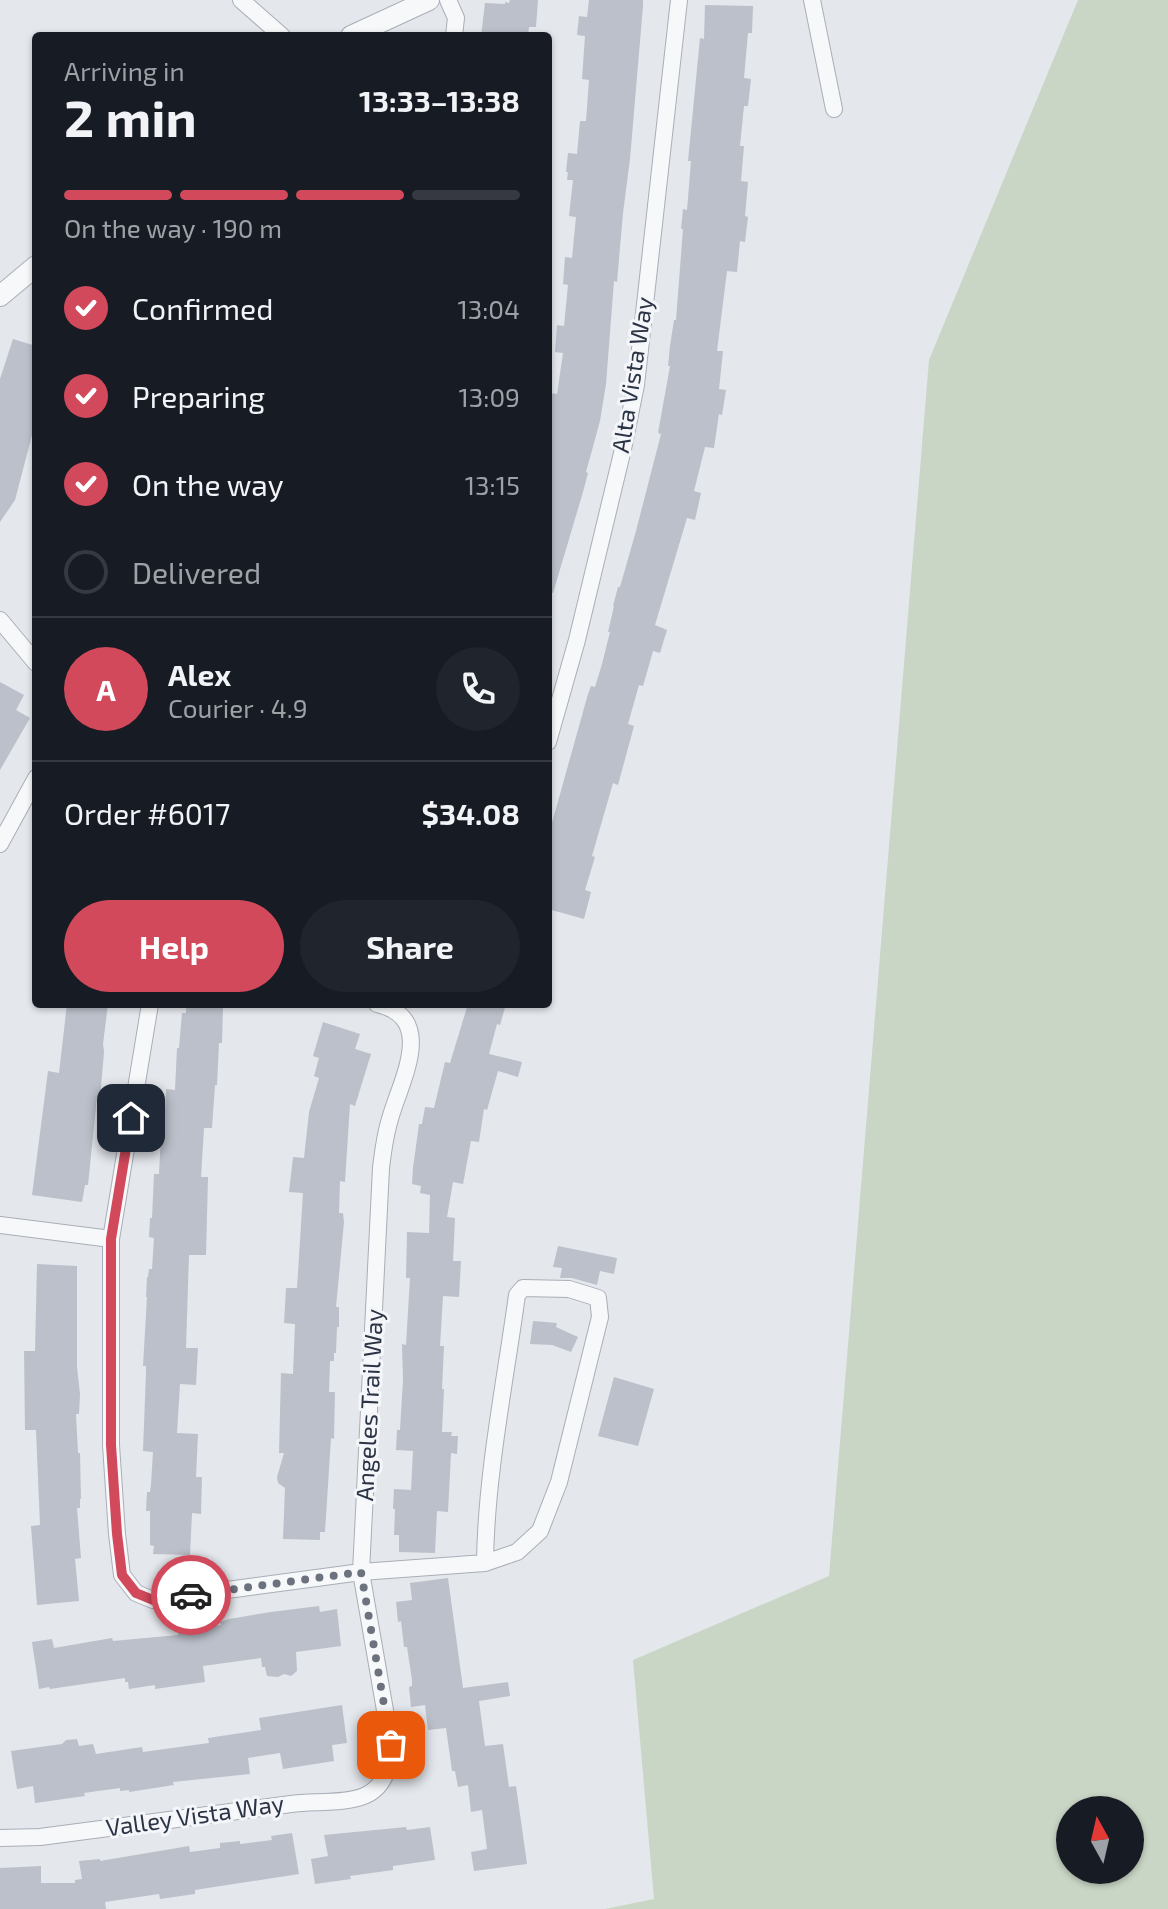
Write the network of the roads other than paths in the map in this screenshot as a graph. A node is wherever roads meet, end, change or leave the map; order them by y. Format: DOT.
graph roads {
  1 [pos="241,0"];
  2 [pos="429,0"];
  3 [pos="448,0"];
  4 [pos="679,0"];
  5 [pos="812,0"];
  6 [pos="277,32"];
  7 [pos="360,32"];
  8 [pos="454,32"];
  9 [pos="834,109"];
  10 [pos="32,269"];
  11 [pos="0,296"];
  12 [pos="0,620"];
  13 [pos="32,658"];
  14 [pos="552,728"];
  15 [pos="32,785"];
  16 [pos="0,844"];
  17 [pos="149,1008"];
  18 [pos="389,1008"];
  19 [pos="0,1225"];
  20 [pos="111,1239"];
  21 [pos="485,1563"];
  22 [pos="361,1572"];
  23 [pos="384,1779"];
  24 [pos="0,1838"];
  1 -- 6 [label="street"];
  2 -- 7 [label="street"];
  3 -- 8 [label="street"];
  4 -- 14 [label="street, Alta Vista Way"];
  5 -- 9 [label="street"];
  10 -- 11 [label="street"];
  12 -- 13 [label="street"];
  15 -- 16 [label="street"];
  17 -- 20 [label="street"];
  18 -- 22 [label="street, Angeles Trail Way"];
  19 -- 20 [label="street"];
  20 -- 22 [label="street"];
  21 -- 21 [label="street"];
  21 -- 22 [label="street"];
  22 -- 23 [label="street, Angeles Trail Way"];
  23 -- 24 [label="street, Valley Vista Way"];
}
